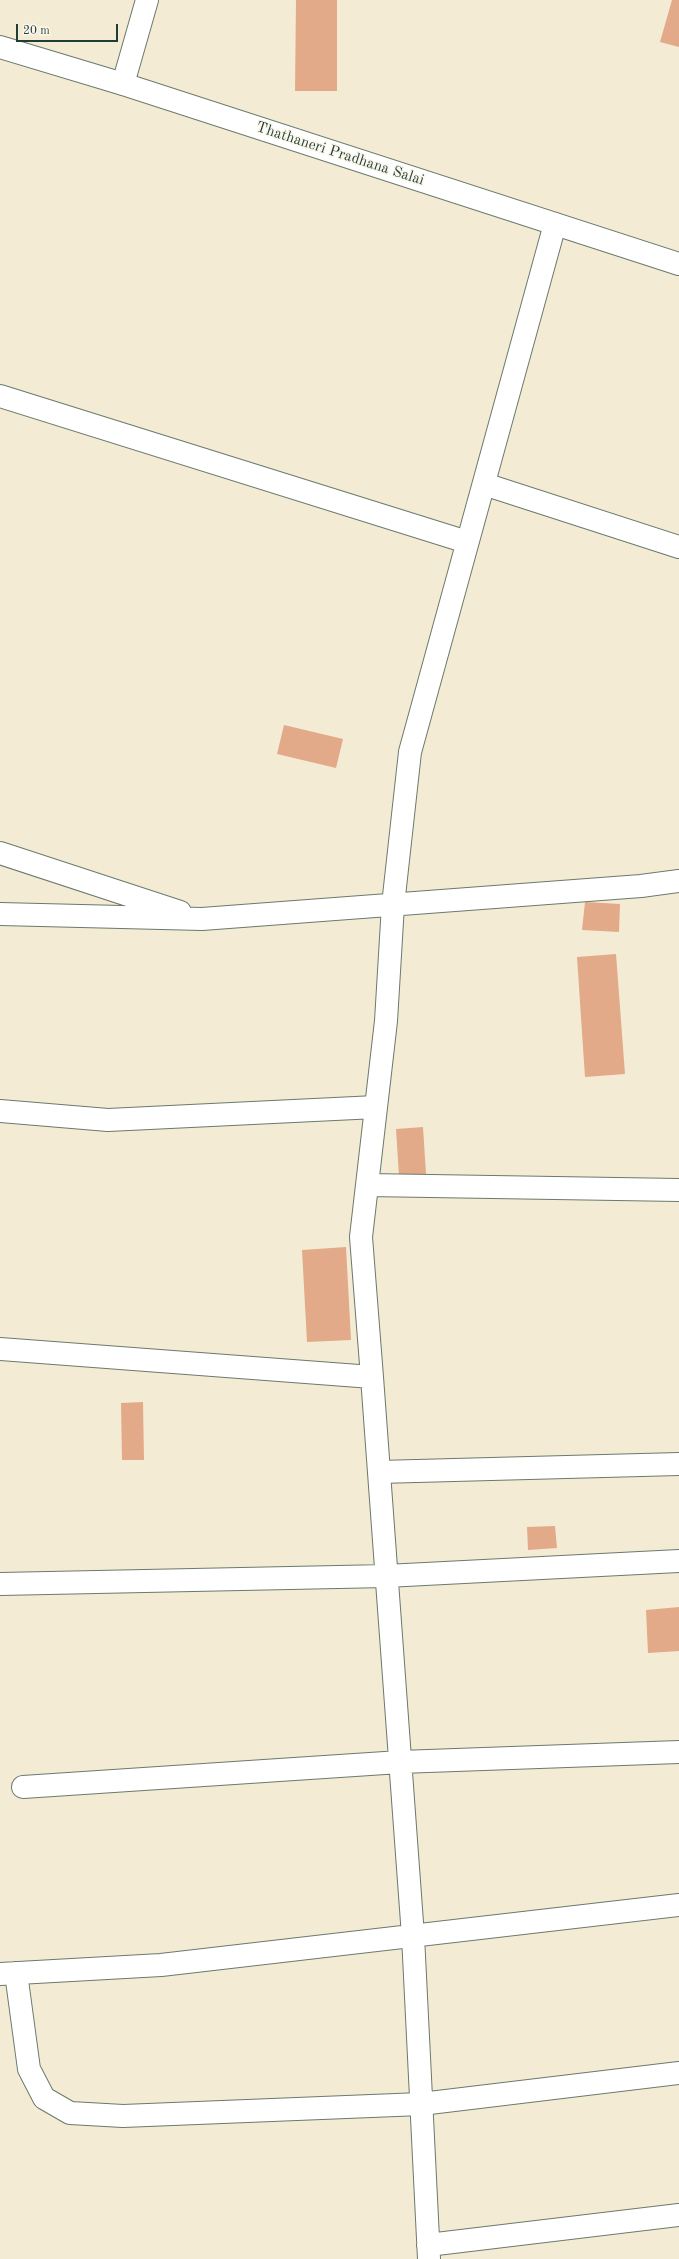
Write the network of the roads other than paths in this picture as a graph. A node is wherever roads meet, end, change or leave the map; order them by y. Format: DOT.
graph roads {
  1 [pos="147,0"];
  2 [pos="0,47"];
  3 [pos="123,84"];
  4 [pos="555,224"];
  5 [pos="679,264"];
  6 [pos="0,396"];
  7 [pos="484,484"];
  8 [pos="467,542"];
  9 [pos="679,547"];
  10 [pos="0,852"];
  11 [pos="679,881"];
  12 [pos="393,905"];
  13 [pos="0,914"];
  14 [pos="202,919"];
  15 [pos="376,1107"];
  16 [pos="0,1111"];
  17 [pos="368,1185"];
  18 [pos="679,1190"];
  19 [pos="0,1348"];
  20 [pos="372,1377"];
  21 [pos="679,1464"];
  22 [pos="379,1472"];
  23 [pos="679,1562"];
  24 [pos="386,1576"];
  25 [pos="0,1584"];
  26 [pos="679,1752"];
  27 [pos="400,1762"];
  28 [pos="23,1787"];
  29 [pos="679,1905"];
  30 [pos="414,1936"];
  31 [pos="8,1974"];
  32 [pos="679,2074"];
  33 [pos="421,2104"];
  34 [pos="679,2215"];
  35 [pos="428,2252"];
  1 -- 3 [label="street"];
  2 -- 3 [label="street, Thathaneri Pradhana Salai"];
  3 -- 4 [label="street, Thathaneri Pradhana Salai"];
  4 -- 5 [label="street, Thathaneri Pradhana Salai"];
  4 -- 7 [label="street"];
  6 -- 8 [label="street"];
  7 -- 8 [label="street"];
  7 -- 9 [label="street"];
  8 -- 12 [label="street"];
  10 -- 14 [label="street"];
  11 -- 12 [label="street"];
  12 -- 14 [label="street"];
  12 -- 15 [label="street"];
  13 -- 14 [label="street"];
  15 -- 16 [label="street"];
  15 -- 17 [label="street"];
  17 -- 18 [label="street"];
  17 -- 20 [label="street"];
  19 -- 20 [label="street"];
  20 -- 22 [label="street"];
  21 -- 22 [label="street"];
  22 -- 24 [label="street"];
  23 -- 24 [label="street"];
  24 -- 25 [label="street"];
  24 -- 27 [label="street"];
  26 -- 27 [label="street"];
  27 -- 28 [label="street"];
  27 -- 30 [label="street"];
  29 -- 30 [label="street"];
  30 -- 31 [label="street"];
  30 -- 33 [label="street"];
  31 -- 33 [label="street"];
  32 -- 33 [label="street"];
  33 -- 35 [label="street"];
  34 -- 35 [label="street"];
}
